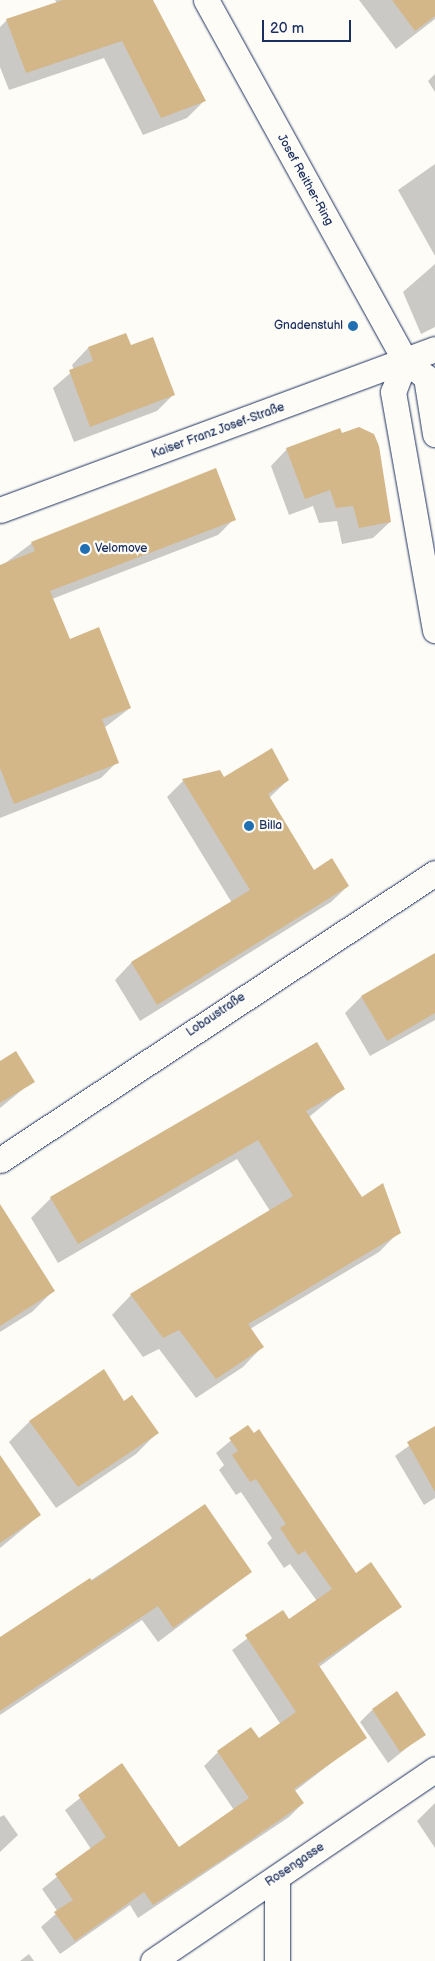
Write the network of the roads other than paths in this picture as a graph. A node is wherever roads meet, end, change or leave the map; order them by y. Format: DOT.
graph roads {
  1 [pos="206,0"];
  2 [pos="435,349"];
  3 [pos="405,361"];
  4 [pos="435,434"];
  5 [pos="0,510"];
  6 [pos="435,630"];
  7 [pos="435,872"];
  8 [pos="0,1160"];
  9 [pos="435,1769"];
  10 [pos="276,1878"];
  11 [pos="153,1961"];
  12 [pos="277,1961"];
  1 -- 3 [label="street, Josef Reither-Ring"];
  2 -- 3 [label="street, Kaiser Franz Josef-Straße"];
  3 -- 4 [label="street, Josef Reither-Ring"];
  3 -- 5 [label="street, Kaiser Franz Josef-Straße"];
  3 -- 6 [label="street"];
  7 -- 8 [label="street, Lobaustraße"];
  9 -- 10 [label="street, Rosengasse"];
  10 -- 11 [label="street, Rosengasse"];
  10 -- 12 [label="street"];
}
